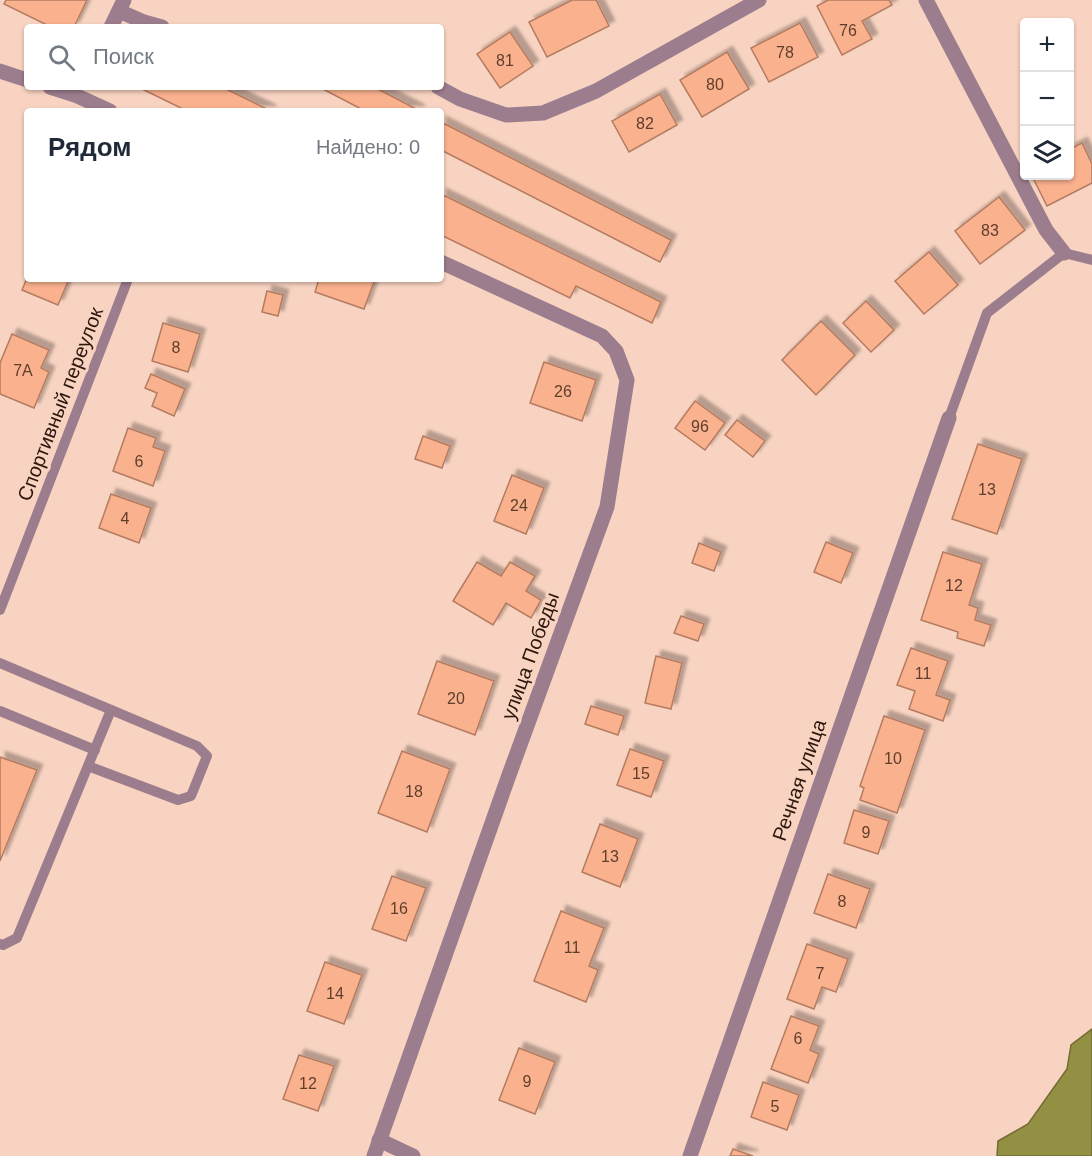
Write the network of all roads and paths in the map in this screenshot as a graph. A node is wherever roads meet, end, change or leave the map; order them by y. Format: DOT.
graph roads {
  1 [pos="759,0"];
  2 [pos="926,0"];
  3 [pos="121,5"];
  4 [pos="112,24"];
  5 [pos="151,24"];
  6 [pos="0,71"];
  7 [pos="24,79"];
  8 [pos="444,90"];
  9 [pos="77,91"];
  10 [pos="105,108"];
  11 [pos="1064,254"];
  12 [pos="1092,260"];
  13 [pos="444,263"];
  14 [pos="127,282"];
  15 [pos="949,418"];
  16 [pos="0,610"];
  17 [pos="0,663"];
  18 [pos="111,710"];
  19 [pos="0,711"];
  20 [pos="95,750"];
  21 [pos="88,765"];
  22 [pos="0,944"];
  23 [pos="379,1140"];
  24 [pos="374,1156"];
  25 [pos="413,1156"];
  26 [pos="690,1156"];
  1 -- 8 [label="street"];
  2 -- 11 [label="street"];
  3 -- 4 [label="street"];
  3 -- 5 [label="street"];
  6 -- 7 [label="street"];
  9 -- 10 [label="street"];
  11 -- 12 [label="lane"];
  11 -- 15 [label="lane"];
  13 -- 23 [label="street, улица Победы"];
  14 -- 16 [label="lane, Спортивный переулок"];
  15 -- 26 [label="street, Речная улица"];
  17 -- 18 [label="lane"];
  18 -- 20 [label="lane"];
  18 -- 21 [label="lane"];
  19 -- 20 [label="lane"];
  20 -- 21 [label="lane"];
  21 -- 22 [label="lane"];
  23 -- 24 [label="street, улица Победы"];
  23 -- 25 [label="street"];
}
